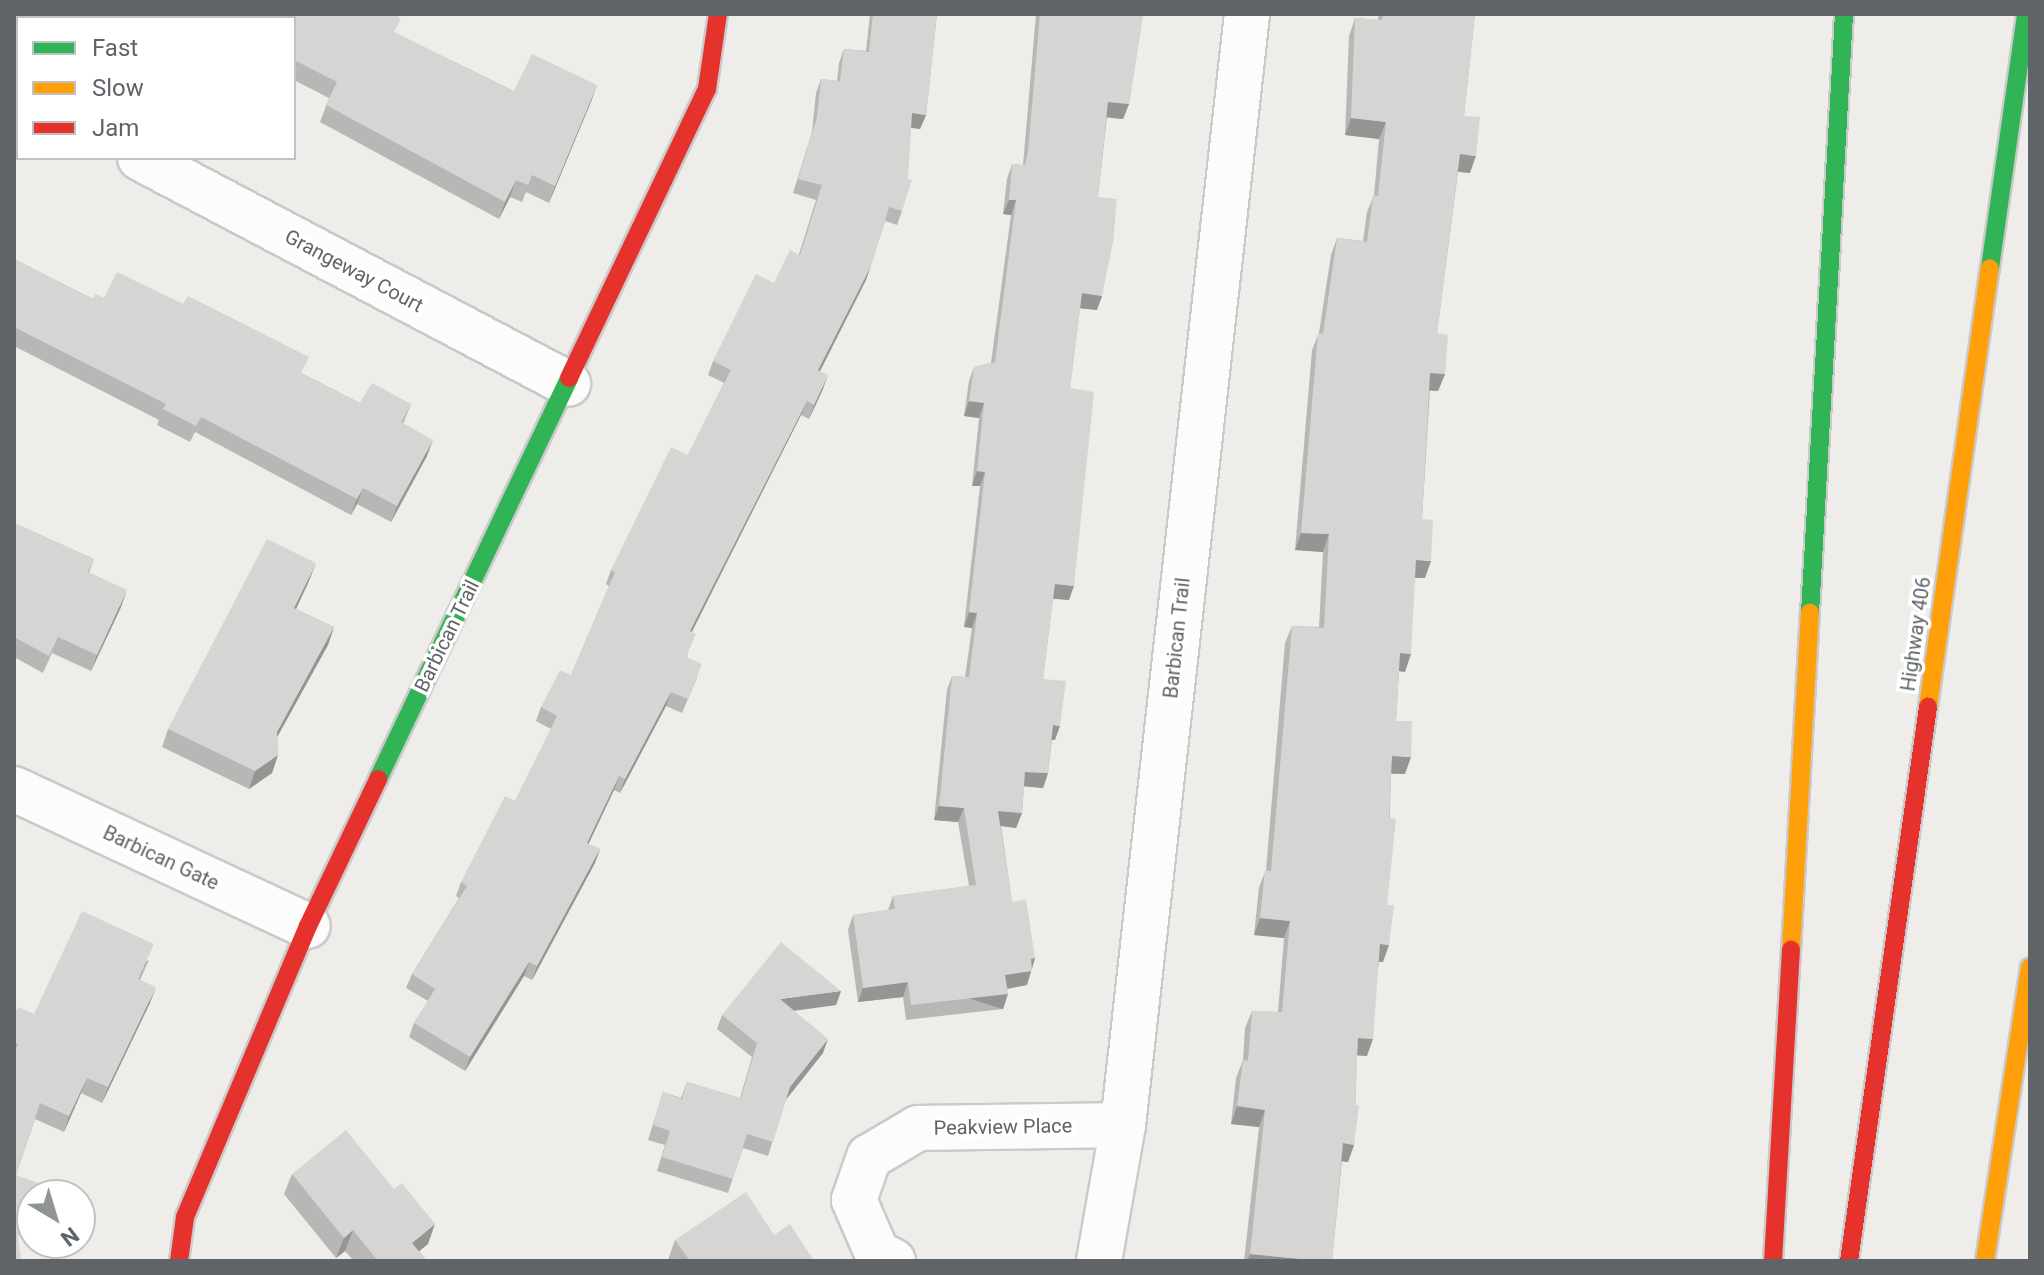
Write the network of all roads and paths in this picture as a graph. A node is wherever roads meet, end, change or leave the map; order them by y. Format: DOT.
graph roads {
  1 [pos="718,14"];
  2 [pos="1247,14"];
  3 [pos="1844,14"];
  4 [pos="2026,14"];
  5 [pos="144,160"];
  6 [pos="568,384"];
  7 [pos="14,789"];
  8 [pos="308,926"];
  9 [pos="2030,967"];
  10 [pos="1123,1125"];
  11 [pos="179,1261"];
  12 [pos="893,1261"];
  13 [pos="1099,1261"];
  14 [pos="1773,1261"];
  15 [pos="1849,1261"];
  16 [pos="1985,1261"];
  1 -- 6 [label="main road, Barbican Trail"];
  2 -- 10 [label="street, Barbican Trail"];
  3 -- 14 [label="main road"];
  4 -- 15 [label="main road, Highway 406"];
  5 -- 6 [label="street, Grangeway Court"];
  6 -- 8 [label="main road, Barbican Trail"];
  7 -- 8 [label="street, Barbican Gate"];
  8 -- 11 [label="main road, Barbican Trail"];
  9 -- 16 [label="main road"];
  10 -- 12 [label="street, Peakview Place"];
  10 -- 13 [label="street, Barbican Trail"];
}
